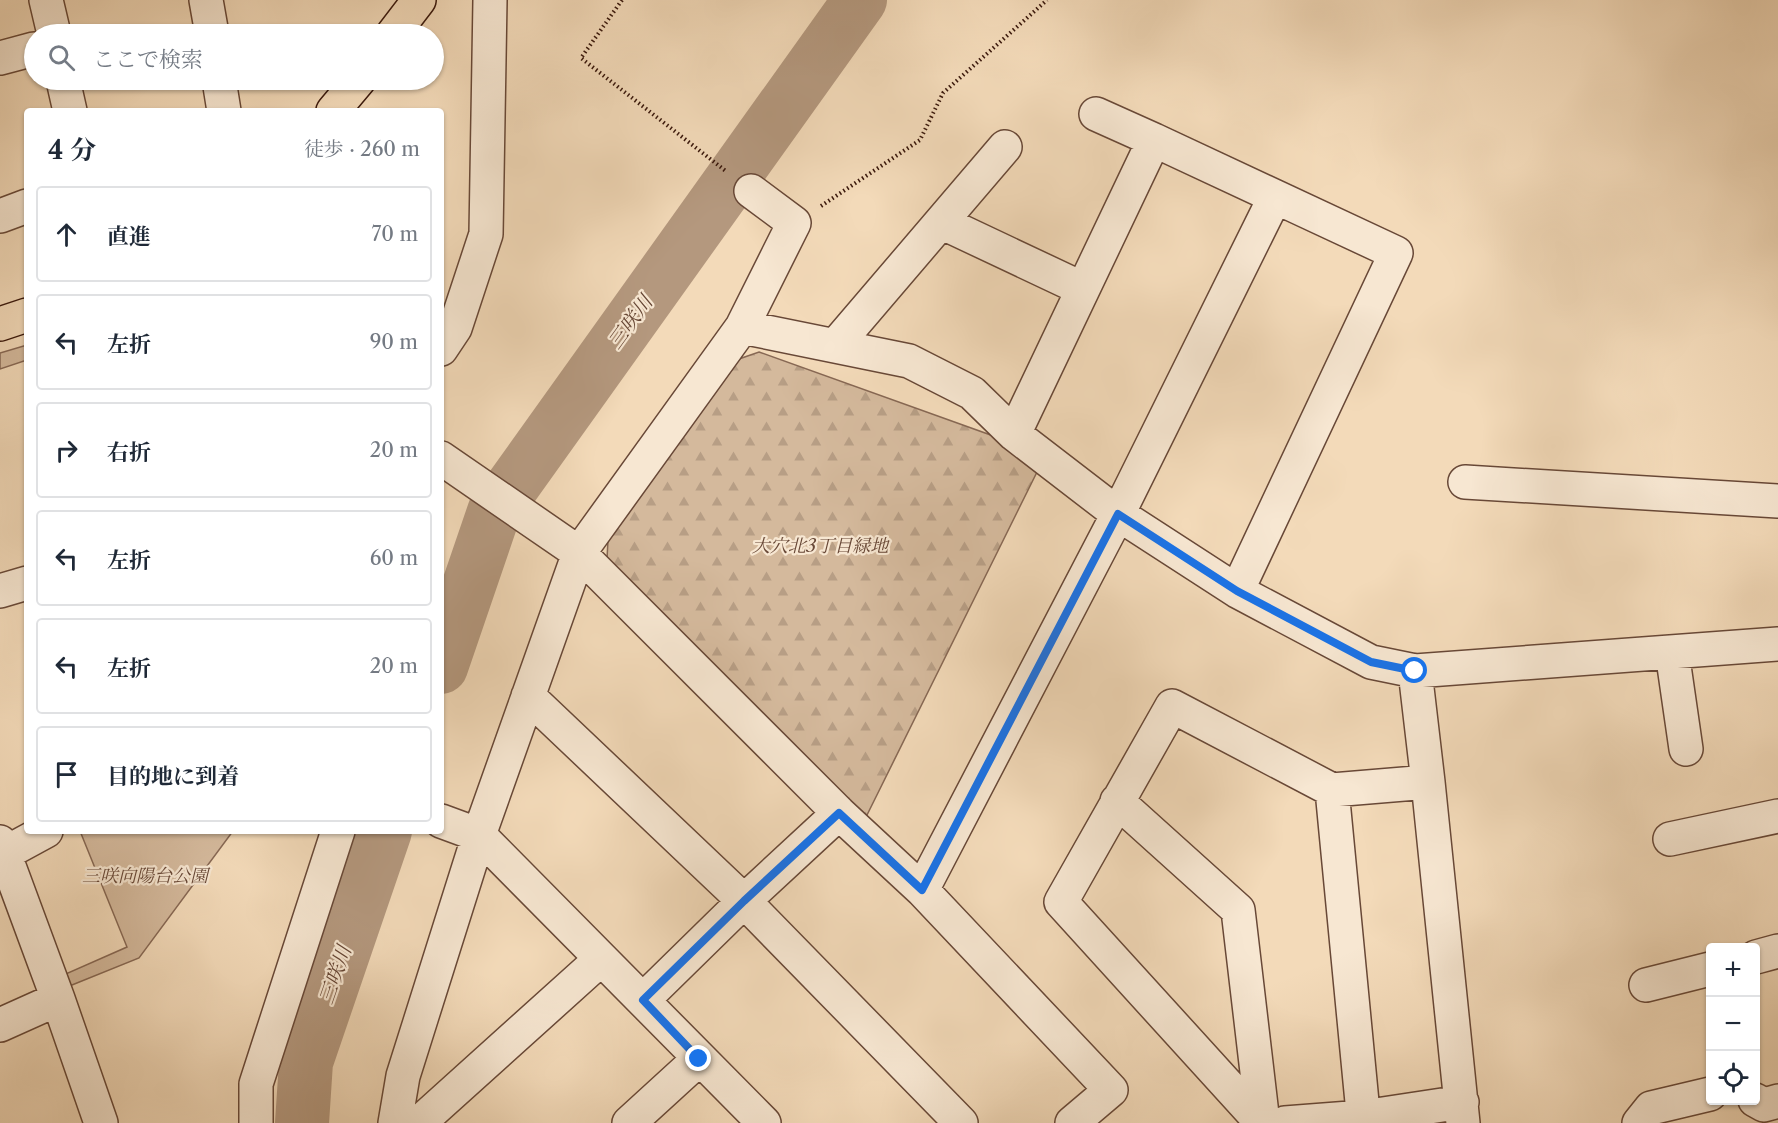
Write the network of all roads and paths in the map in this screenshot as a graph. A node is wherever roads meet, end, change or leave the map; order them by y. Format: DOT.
graph roads {
  1 [pos="46,0"];
  2 [pos="419,0"];
  3 [pos="490,0"];
  4 [pos="622,0"];
  5 [pos="1047,0"];
  6 [pos="52,24"];
  7 [pos="401,24"];
  8 [pos="24,52"];
  9 [pos="0,58"];
  10 [pos="65,90"];
  11 [pos="221,90"];
  12 [pos="351,90"];
  13 [pos="69,108"];
  14 [pos="224,108"];
  15 [pos="336,108"];
  16 [pos="1096,114"];
  17 [pos="1154,140"];
  18 [pos="1005,147"];
  19 [pos="751,191"];
  20 [pos="1275,197"];
  21 [pos="24,207"];
  22 [pos="0,216"];
  23 [pos="941,222"];
  24 [pos="794,223"];
  25 [pos="1083,289"];
  26 [pos="24,316"];
  27 [pos="0,324"];
  28 [pos="742,327"];
  29 [pos="444,344"];
  30 [pos="835,346"];
  31 [pos="1014,434"];
  32 [pos="444,460"];
  33 [pos="1465,482"];
  34 [pos="1778,501"];
  35 [pos="1118,514"];
  36 [pos="579,553"];
  37 [pos="24,584"];
  38 [pos="0,591"];
  39 [pos="1237,591"];
  40 [pos="1778,644"];
  41 [pos="1672,652"];
  42 [pos="1415,671"];
  43 [pos="528,696"];
  44 [pos="1686,749"];
  45 [pos="1428,782"];
  46 [pos="1332,790"];
  47 [pos="1117,801"];
  48 [pos="839,813"];
  49 [pos="1778,816"];
  50 [pos="444,822"];
  51 [pos="39,834"];
  52 [pos="337,834"];
  53 [pos="479,835"];
  54 [pos="1670,839"];
  55 [pos="2,851"];
  56 [pos="922,890"];
  57 [pos="744,901"];
  58 [pos="1778,951"];
  59 [pos="1760,956"];
  60 [pos="601,959"];
  61 [pos="1706,970"];
  62 [pos="1646,985"];
  63 [pos="58,999"];
  64 [pos="643,1000"];
  65 [pos="0,1025"];
  66 [pos="699,1059"];
  67 [pos="1706,1095"];
  68 [pos="1778,1101"];
  69 [pos="1760,1103"];
  70 [pos="1462,1112"];
  71 [pos="91,1120"];
  72 [pos="1364,1120"];
  73 [pos="256,1123"];
  74 [pos="395,1123"];
  75 [pos="419,1123"];
  76 [pos="629,1123"];
  77 [pos="764,1123"];
  78 [pos="961,1123"];
  79 [pos="1072,1123"];
  80 [pos="1263,1123"];
  81 [pos="1285,1123"];
  82 [pos="1639,1123"];
  1 -- 6 [label="street"];
  2 -- 7 [label="main road"];
  3 -- 29 [label="street"];
  4 -- 19 [label="path"];
  5 -- 24 [label="path"];
  8 -- 9 [label="street"];
  10 -- 13 [label="street"];
  11 -- 14 [label="street"];
  12 -- 15 [label="main road"];
  16 -- 17 [label="street"];
  17 -- 20 [label="street"];
  17 -- 25 [label="street"];
  18 -- 23 [label="street"];
  19 -- 24 [label="street"];
  20 -- 35 [label="street"];
  20 -- 39 [label="street"];
  21 -- 22 [label="street"];
  23 -- 25 [label="street"];
  23 -- 30 [label="street"];
  24 -- 28 [label="street"];
  25 -- 31 [label="street"];
  26 -- 27 [label="main road"];
  28 -- 30 [label="street"];
  28 -- 36 [label="street"];
  30 -- 31 [label="street"];
  31 -- 35 [label="street"];
  32 -- 36 [label="street"];
  33 -- 34 [label="street"];
  35 -- 39 [label="street"];
  35 -- 56 [label="street"];
  36 -- 43 [label="street"];
  36 -- 48 [label="street"];
  37 -- 38 [label="street"];
  39 -- 42 [label="street"];
  40 -- 41 [label="street"];
  41 -- 42 [label="street"];
  41 -- 44 [label="street"];
  42 -- 45 [label="street"];
  43 -- 53 [label="street"];
  43 -- 57 [label="street"];
  45 -- 46 [label="street"];
  45 -- 70 [label="street"];
  46 -- 47 [label="street"];
  46 -- 72 [label="street"];
  47 -- 80 [label="street"];
  47 -- 80 [label="street"];
  48 -- 56 [label="street"];
  48 -- 57 [label="street"];
  49 -- 54 [label="street"];
  50 -- 53 [label="street"];
  51 -- 55 [label="street"];
  52 -- 73 [label="street"];
  53 -- 60 [label="street"];
  53 -- 74 [label="street"];
  55 -- 63 [label="street"];
  56 -- 79 [label="street"];
  57 -- 64 [label="street"];
  57 -- 78 [label="street"];
  58 -- 59 [label="street"];
  60 -- 64 [label="street"];
  60 -- 75 [label="street"];
  61 -- 62 [label="street"];
  63 -- 65 [label="street"];
  63 -- 71 [label="street"];
  64 -- 66 [label="street"];
  66 -- 76 [label="street"];
  66 -- 77 [label="street"];
  67 -- 82 [label="street"];
  68 -- 69 [label="street"];
  70 -- 72 [label="street"];
  72 -- 81 [label="street"];
}
